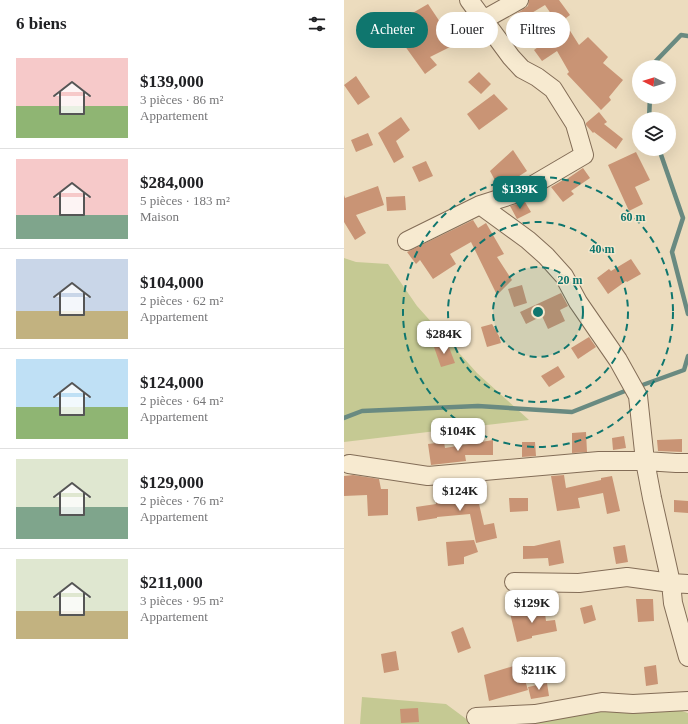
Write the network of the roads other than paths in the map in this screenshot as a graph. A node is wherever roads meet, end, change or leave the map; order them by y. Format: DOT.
graph roads {
  1 [pos="469,0"];
  2 [pos="519,0"];
  3 [pos="477,12"];
  4 [pos="497,12"];
  5 [pos="498,41"];
  6 [pos="480,205"];
  7 [pos="406,241"];
  8 [pos="645,460"];
  9 [pos="688,463"];
  10 [pos="349,464"];
  11 [pos="514,582"];
  12 [pos="680,584"];
  13 [pos="688,657"];
  14 [pos="688,701"];
  15 [pos="476,717"];
  1 -- 3 [label="street"];
  2 -- 4 [label="street"];
  5 -- 6 [label="street"];
  6 -- 7 [label="street"];
  6 -- 8 [label="street"];
  8 -- 9 [label="street"];
  8 -- 10 [label="street"];
  8 -- 12 [label="street"];
  11 -- 12 [label="street"];
  12 -- 13 [label="street"];
  14 -- 15 [label="street"];
}
